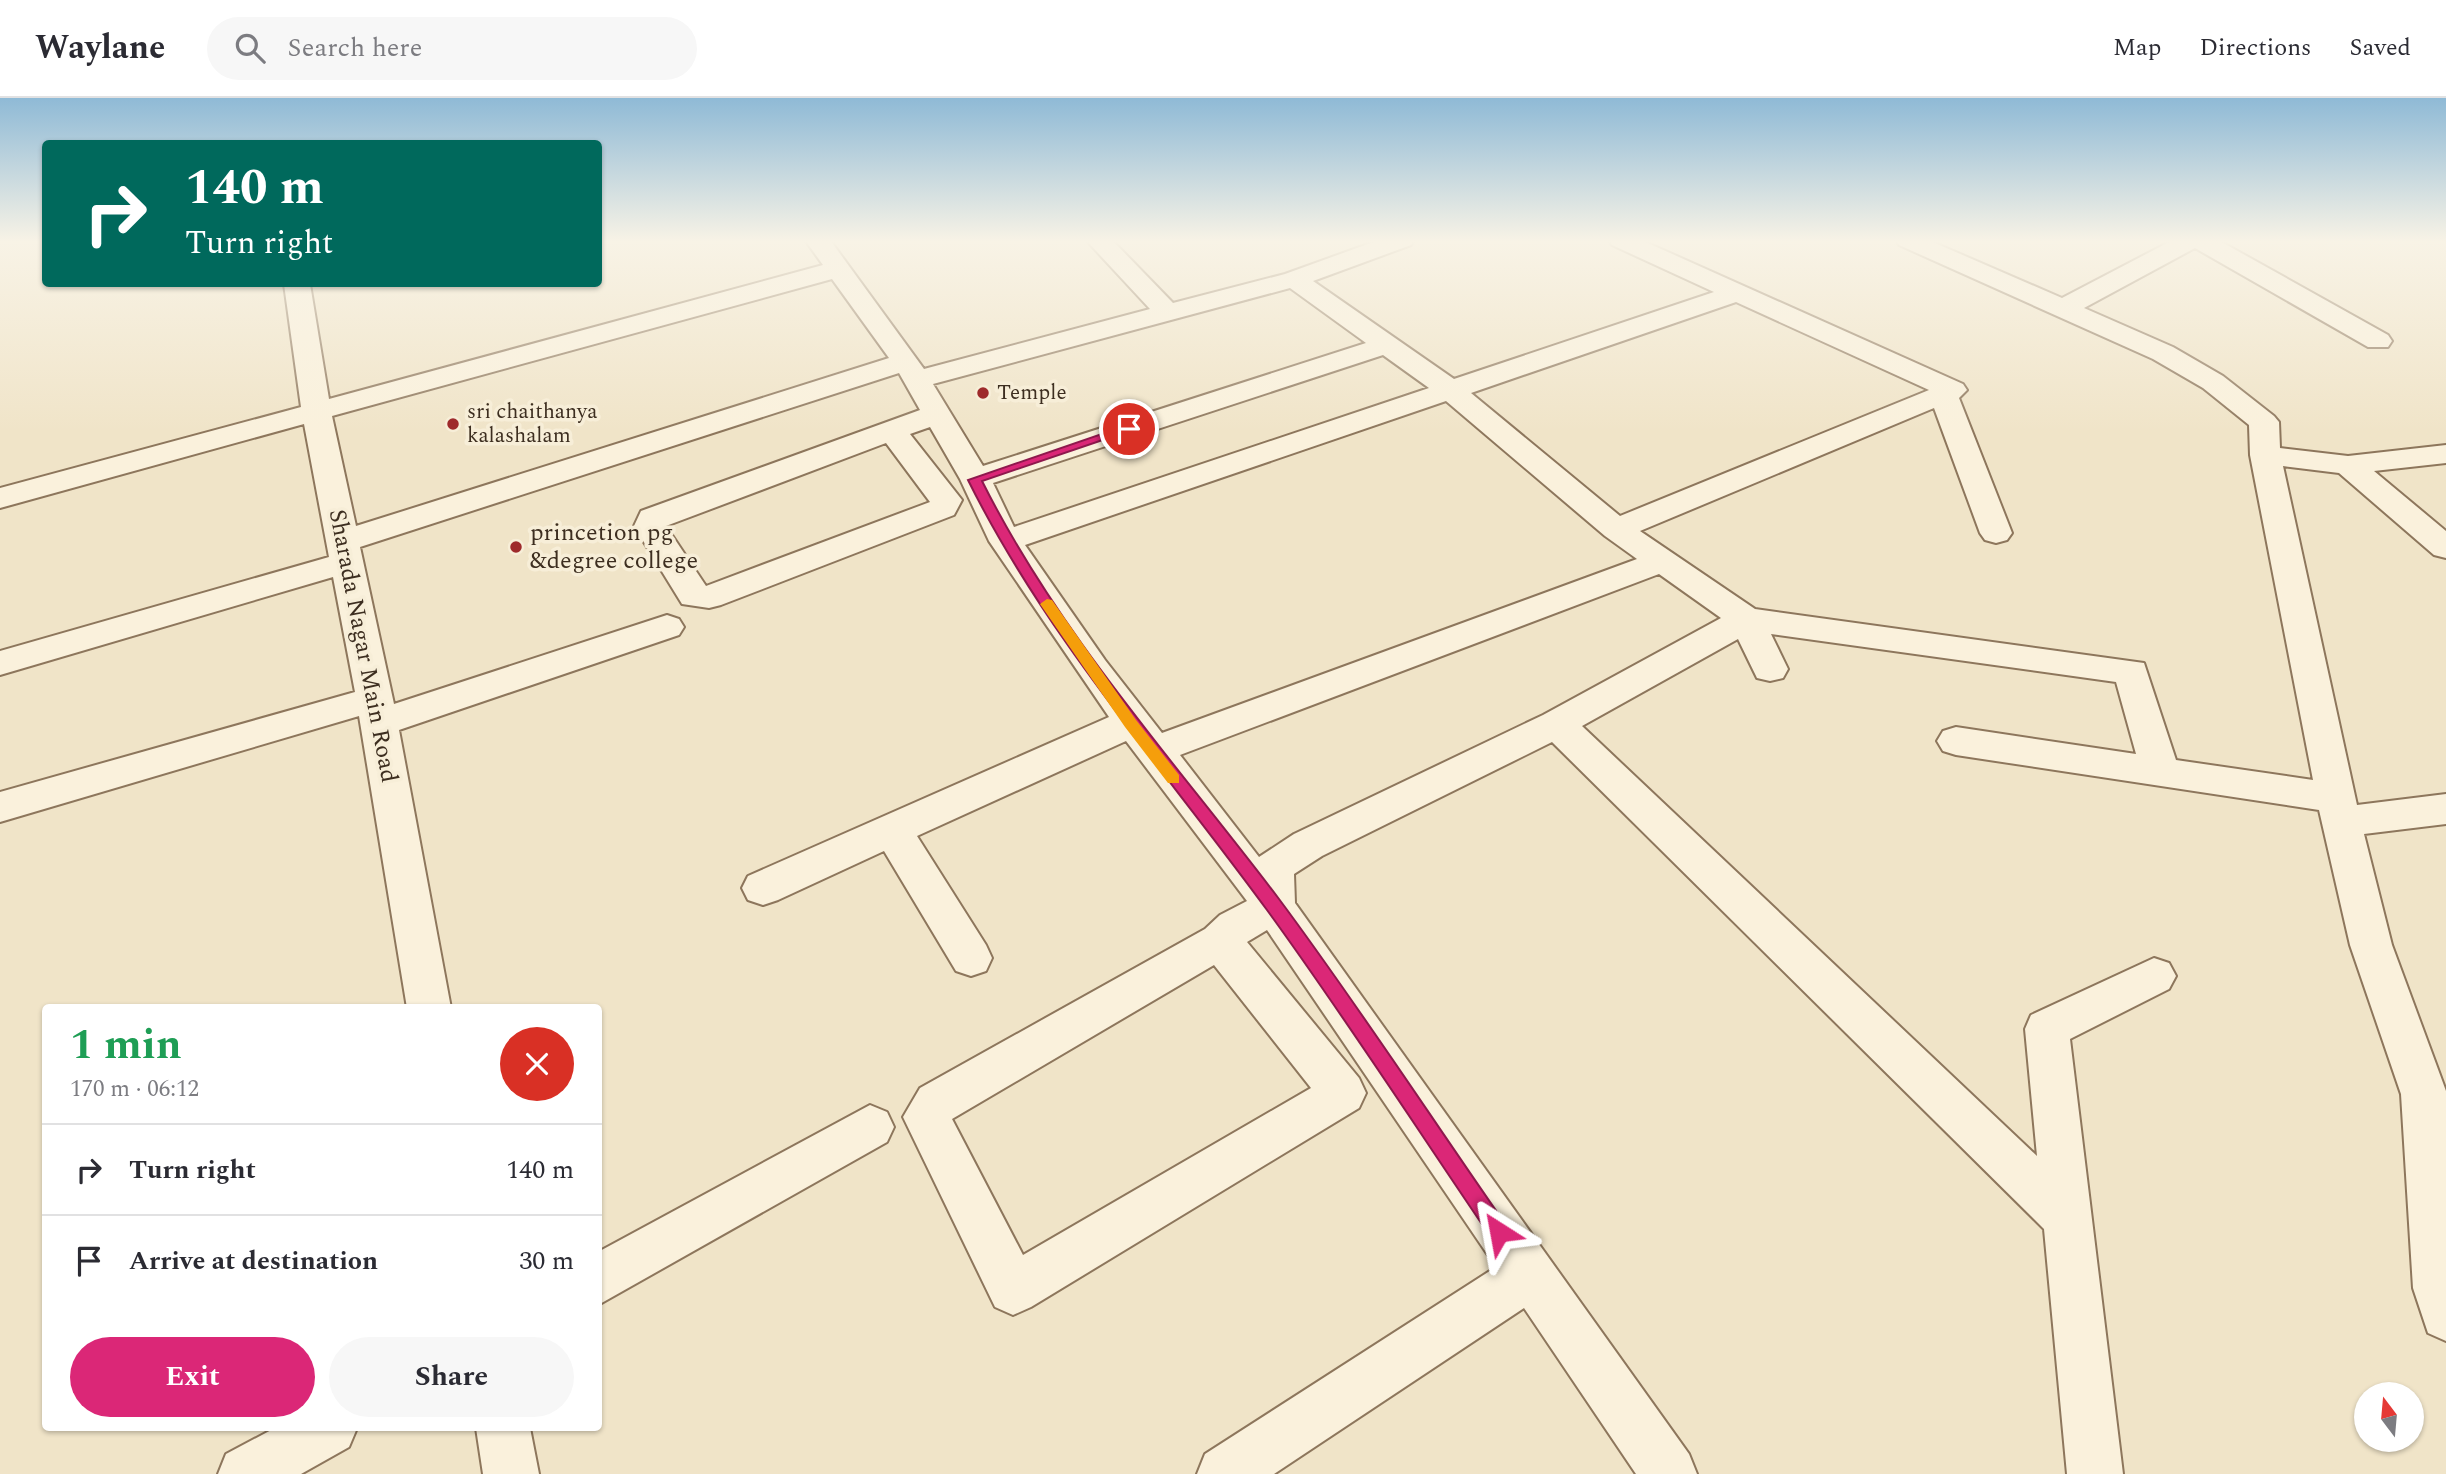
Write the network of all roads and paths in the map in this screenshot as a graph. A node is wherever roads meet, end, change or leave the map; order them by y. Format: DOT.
graph roads {
  1 [pos="301,304"];
  2 [pos="668,304"];
  3 [pos="864,304"];
  4 [pos="1160,304"];
  5 [pos="1204,304"];
  6 [pos="1330,304"];
  7 [pos="1703,304"];
  8 [pos="1767,304"];
  9 [pos="2055,304"];
  10 [pos="2071,304"];
  11 [pos="2313,304"];
  12 [pos="2064,308"];
  13 [pos="1169,314"];
  14 [pos="2378,341"];
  15 [pos="1387,345"];
  16 [pos="911,371"];
  17 [pos="1449,389"];
  18 [pos="1944,395"];
  19 [pos="317,414"];
  20 [pos="935,415"];
  21 [pos="891,430"];
  22 [pos="2264,439"];
  23 [pos="2446,454"];
  24 [pos="2348,465"];
  25 [pos="975,480"];
  26 [pos="0,498"];
  27 [pos="1616,529"];
  28 [pos="1996,533"];
  29 [pos="1005,541"];
  30 [pos="2446,548"];
  31 [pos="346,552"];
  32 [pos="1663,561"];
  33 [pos="1746,619"];
  34 [pos="667,627"];
  35 [pos="0,663"];
  36 [pos="1770,669"];
  37 [pos="377,711"];
  38 [pos="1556,724"];
  39 [pos="1141,737"];
  40 [pos="1956,741"];
  41 [pos="2160,771"];
  42 [pos="0,807"];
  43 [pos="2446,809"];
  44 [pos="2339,810"];
  45 [pos="893,832"];
  46 [pos="763,888"];
  47 [pos="1274,906"];
  48 [pos="1220,941"];
  49 [pos="971,958"];
  50 [pos="2154,976"];
  51 [pos="428,1004"];
  52 [pos="2435,1092"];
  53 [pos="870,1126"];
  54 [pos="2068,1219"];
  55 [pos="1529,1275"];
  56 [pos="602,1278"];
  57 [pos="2446,1315"];
  58 [pos="325,1431"];
  59 [pos="504,1431"];
  60 [pos="246,1474"];
  61 [pos="511,1474"];
  62 [pos="1225,1474"];
  63 [pos="1668,1474"];
  64 [pos="2095,1474"];
  1 -- 19 [label="street, Sharada Nagar Main Road"];
  2 -- 19 [label="street"];
  3 -- 16 [label="street"];
  4 -- 13 [label="street"];
  5 -- 13 [label="street"];
  6 -- 15 [label="street"];
  7 -- 17 [label="street"];
  8 -- 18 [label="street"];
  9 -- 12 [label="street"];
  10 -- 12 [label="street"];
  11 -- 14 [label="street"];
  12 -- 22 [label="street"];
  13 -- 16 [label="street"];
  15 -- 17 [label="street"];
  15 -- 25 [label="street"];
  16 -- 20 [label="street"];
  16 -- 31 [label="street"];
  17 -- 27 [label="street"];
  17 -- 29 [label="street"];
  18 -- 27 [label="street"];
  18 -- 28 [label="street"];
  19 -- 26 [label="street"];
  19 -- 31 [label="street, Sharada Nagar Main Road"];
  20 -- 21 [label="street"];
  20 -- 25 [label="street"];
  21 -- 21 [label="street"];
  22 -- 24 [label="street"];
  22 -- 44 [label="street"];
  23 -- 24 [label="street"];
  24 -- 30 [label="street"];
  25 -- 29 [label="street"];
  27 -- 32 [label="street"];
  29 -- 39 [label="street"];
  31 -- 35 [label="street"];
  31 -- 37 [label="street, Sharada Nagar Main Road"];
  32 -- 33 [label="street"];
  32 -- 39 [label="street"];
  33 -- 36 [label="street"];
  33 -- 38 [label="street"];
  33 -- 41 [label="street"];
  34 -- 37 [label="street"];
  37 -- 42 [label="street"];
  37 -- 51 [label="street, Sharada Nagar Main Road"];
  38 -- 47 [label="street"];
  38 -- 54 [label="street"];
  39 -- 45 [label="street"];
  39 -- 47 [label="street"];
  40 -- 41 [label="street"];
  41 -- 44 [label="street"];
  43 -- 44 [label="street"];
  44 -- 52 [label="street"];
  45 -- 46 [label="street"];
  45 -- 49 [label="street"];
  47 -- 48 [label="street"];
  47 -- 55 [label="street"];
  48 -- 48 [label="street"];
  50 -- 54 [label="street"];
  52 -- 57 [label="street"];
  53 -- 56 [label="street"];
  54 -- 64 [label="street"];
  55 -- 62 [label="street"];
  55 -- 63 [label="street"];
  58 -- 60 [label="street"];
  59 -- 61 [label="street"];
}
